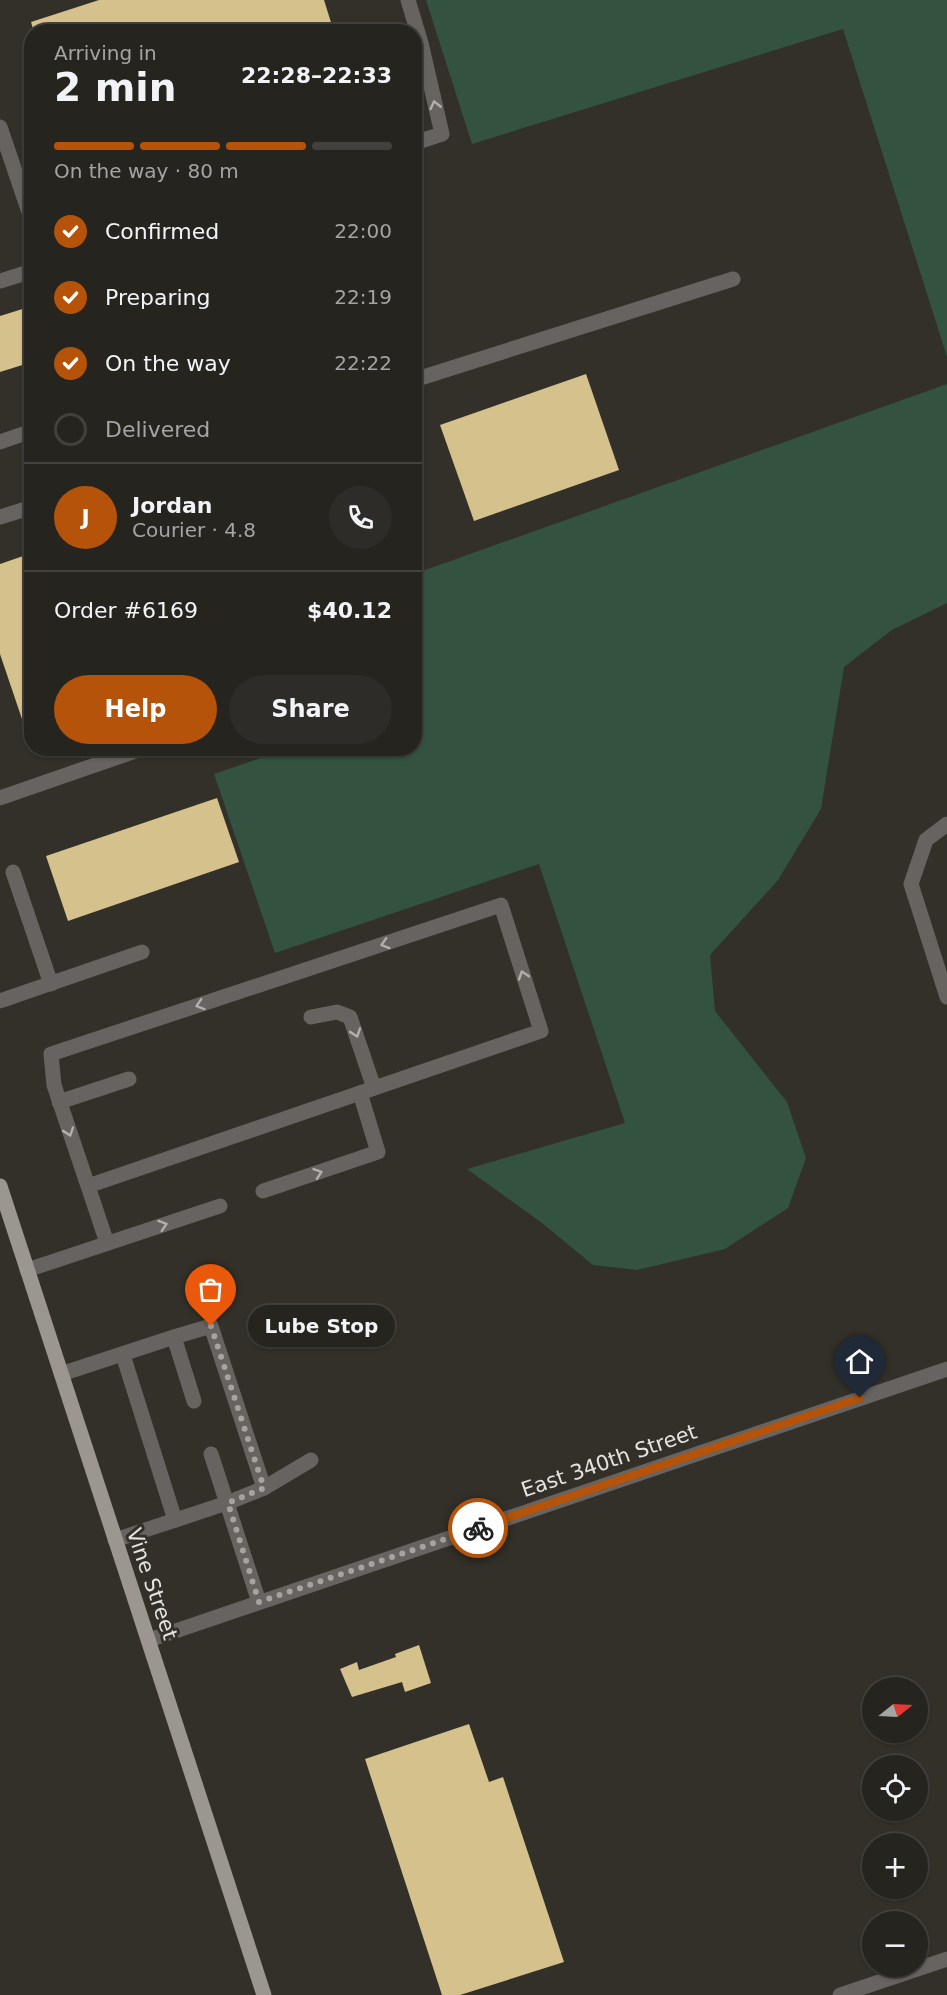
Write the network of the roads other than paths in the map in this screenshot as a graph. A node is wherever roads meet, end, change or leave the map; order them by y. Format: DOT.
graph roads {
  1 [pos="408,0"];
  2 [pos="415,24"];
  3 [pos="422,47"];
  4 [pos="0,127"];
  5 [pos="422,140"];
  6 [pos="24,198"];
  7 [pos="24,274"];
  8 [pos="733,279"];
  9 [pos="0,281"];
  10 [pos="422,377"];
  11 [pos="24,434"];
  12 [pos="0,442"];
  13 [pos="24,510"];
  14 [pos="0,517"];
  15 [pos="121,756"];
  16 [pos="0,798"];
  17 [pos="947,824"];
  18 [pos="13,872"];
  19 [pos="142,952"];
  20 [pos="51,984"];
  21 [pos="947,997"];
  22 [pos="0,1001"];
  23 [pos="311,1017"];
  24 [pos="129,1078"];
  25 [pos="367,1090"];
  26 [pos="59,1102"];
  27 [pos="0,1186"];
  28 [pos="88,1186"];
  29 [pos="263,1191"];
  30 [pos="220,1206"];
  31 [pos="107,1243"];
  32 [pos="27,1270"];
  33 [pos="174,1337"];
  34 [pos="123,1355"];
  35 [pos="947,1369"];
  36 [pos="61,1374"];
  37 [pos="194,1401"];
  38 [pos="211,1454"];
  39 [pos="310,1460"];
  40 [pos="264,1488"];
  41 [pos="228,1503"];
  42 [pos="175,1520"];
  43 [pos="115,1540"];
  44 [pos="259,1602"];
  45 [pos="149,1640"];
  46 [pos="947,1959"];
  47 [pos="264,1995"];
  48 [pos="840,1995"];
  2 -- 1 [label="street, one-way"];
  5 -- 3 [label="street, one-way"];
  4 -- 6 [label="street"];
  7 -- 9 [label="street"];
  8 -- 10 [label="street"];
  11 -- 12 [label="street"];
  13 -- 14 [label="street"];
  15 -- 16 [label="street"];
  17 -- 21 [label="street"];
  18 -- 20 [label="street"];
  19 -- 20 [label="street"];
  20 -- 22 [label="street"];
  23 -- 25 [label="street, one-way"];
  24 -- 26 [label="street"];
  25 -- 26 [label="street, one-way"];
  25 -- 28 [label="street"];
  29 -- 25 [label="street, one-way"];
  26 -- 28 [label="street, one-way"];
  27 -- 32 [label="main road, Vine Street"];
  28 -- 31 [label="street"];
  31 -- 30 [label="street, one-way"];
  31 -- 32 [label="street"];
  32 -- 36 [label="main road, Vine Street"];
  33 -- 34 [label="street"];
  33 -- 37 [label="street"];
  33 -- 40 [label="street"];
  34 -- 36 [label="street"];
  34 -- 42 [label="street"];
  35 -- 44 [label="street, East 340th Street"];
  36 -- 43 [label="main road, Vine Street"];
  38 -- 41 [label="street"];
  39 -- 40 [label="street"];
  40 -- 41 [label="street"];
  41 -- 42 [label="street"];
  41 -- 44 [label="street"];
  42 -- 43 [label="street"];
  43 -- 45 [label="main road, Vine Street"];
  44 -- 45 [label="street, East 340th Street"];
  45 -- 47 [label="main road, Vine Street"];
  46 -- 48 [label="street"];
}
